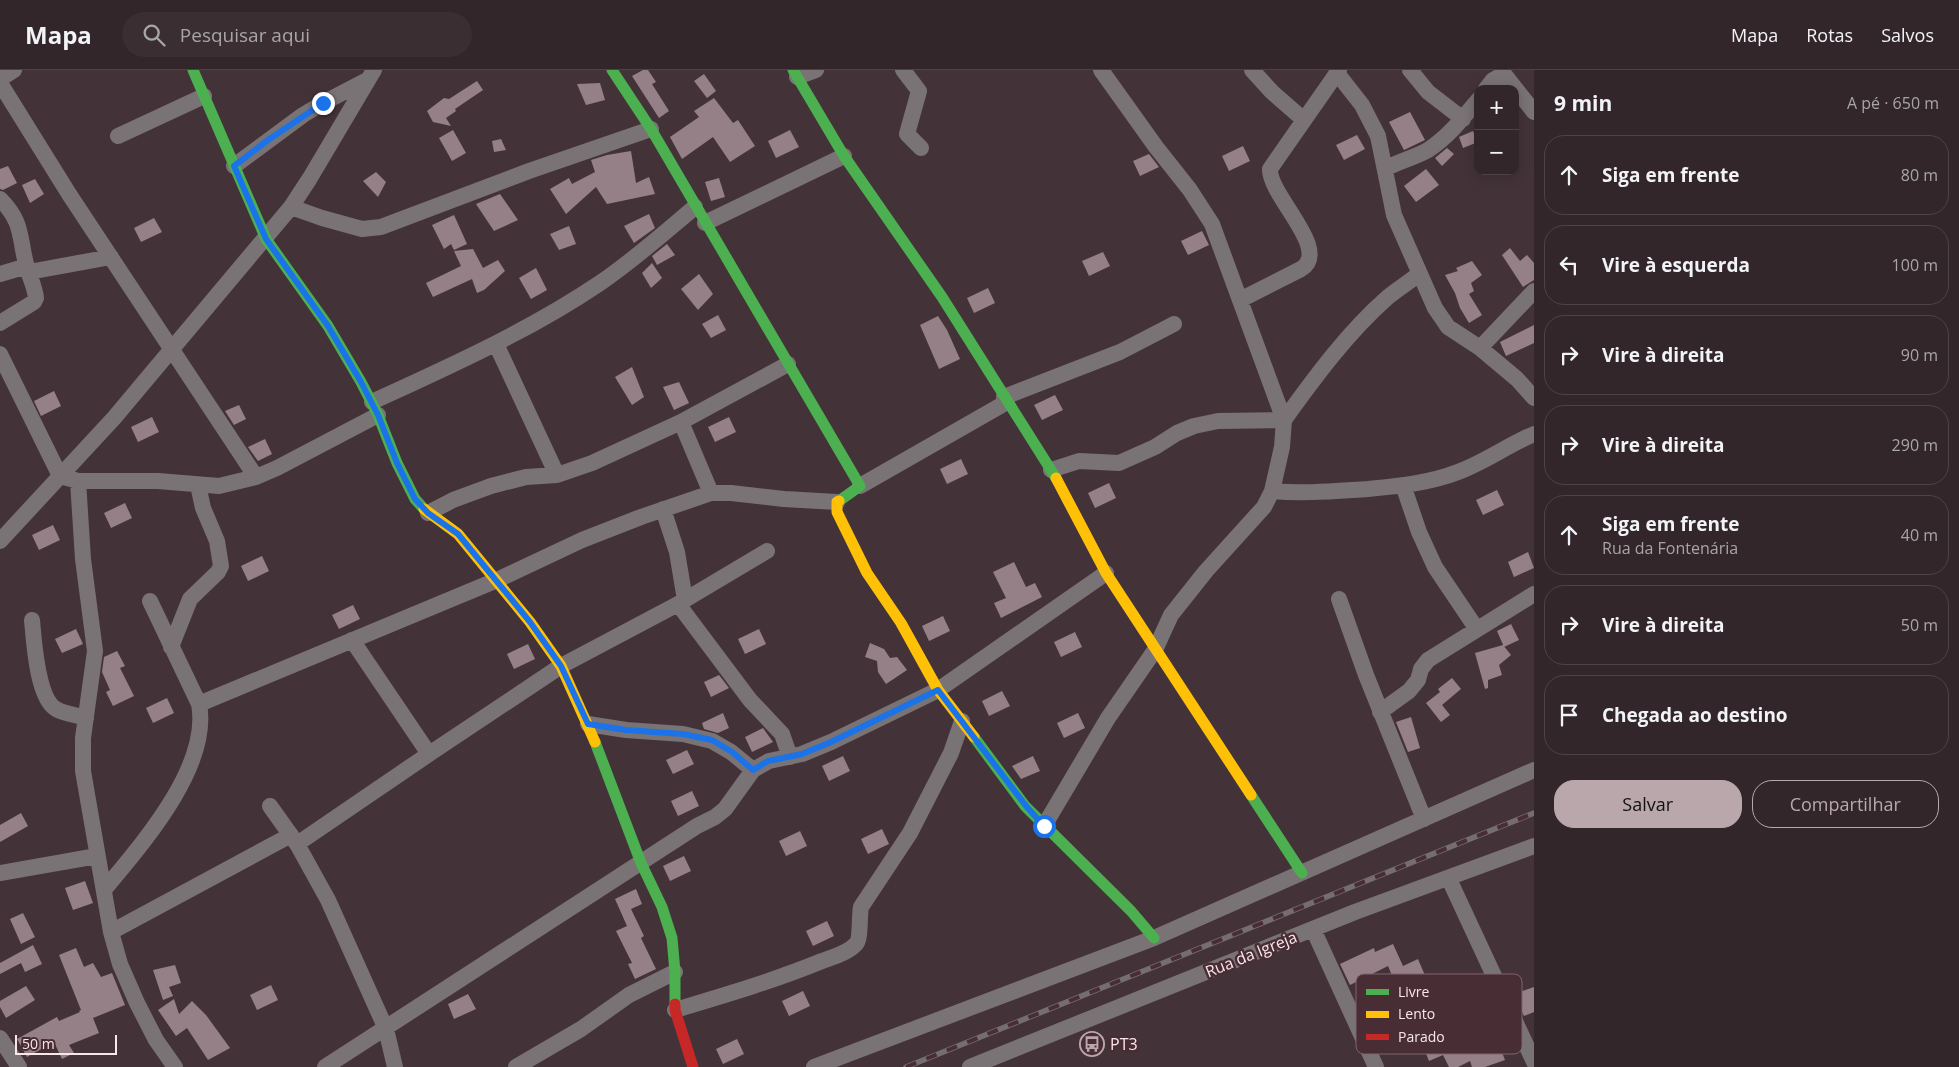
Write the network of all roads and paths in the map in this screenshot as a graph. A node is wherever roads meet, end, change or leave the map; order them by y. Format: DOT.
graph roads {
  1 [pos="14,70"];
  2 [pos="193,70"];
  3 [pos="384,70"];
  4 [pos="612,70"];
  5 [pos="816,70"];
  6 [pos="903,70"];
  7 [pos="1101,70"];
  8 [pos="1252,70"];
  9 [pos="1410,70"];
  10 [pos="1338,72"];
  11 [pos="795,74"];
  12 [pos="371,75"];
  13 [pos="0,79"];
  14 [pos="0,83"];
  15 [pos="1490,85"];
  16 [pos="1513,85"];
  17 [pos="1519,93"];
  18 [pos="204,96"];
  19 [pos="1474,105"];
  20 [pos="1534,112"];
  21 [pos="1463,119"];
  22 [pos="1304,120"];
  23 [pos="650,129"];
  24 [pos="118,136"];
  25 [pos="921,148"];
  26 [pos="844,156"];
  27 [pos="234,166"];
  28 [pos="1385,169"];
  29 [pos="0,199"];
  30 [pos="291,207"];
  31 [pos="695,207"];
  32 [pos="705,223"];
  33 [pos="266,239"];
  34 [pos="111,256"];
  35 [pos="28,269"];
  36 [pos="0,274"];
  37 [pos="1420,274"];
  38 [pos="1534,291"];
  39 [pos="1240,300"];
  40 [pos="0,323"];
  41 [pos="1174,324"];
  42 [pos="496,344"];
  43 [pos="1480,348"];
  44 [pos="172,349"];
  45 [pos="0,354"];
  46 [pos="788,364"];
  47 [pos="1534,398"];
  48 [pos="1005,400"];
  49 [pos="375,409"];
  50 [pos="1284,420"];
  51 [pos="681,422"];
  52 [pos="1534,434"];
  53 [pos="1051,470"];
  54 [pos="557,475"];
  55 [pos="60,476"];
  56 [pos="256,477"];
  57 [pos="78,481"];
  58 [pos="198,485"];
  59 [pos="860,486"];
  60 [pos="1403,486"];
  61 [pos="1272,491"];
  62 [pos="711,493"];
  63 [pos="837,502"];
  64 [pos="663,509"];
  65 [pos="428,513"];
  66 [pos="0,538"];
  67 [pos="767,551"];
  68 [pos="1106,573"];
  69 [pos="497,580"];
  70 [pos="1534,594"];
  71 [pos="1339,599"];
  72 [pos="150,601"];
  73 [pos="682,602"];
  74 [pos="32,620"];
  75 [pos="1476,628"];
  76 [pos="352,640"];
  77 [pos="171,647"];
  78 [pos="1155,650"];
  79 [pos="561,666"];
  80 [pos="938,690"];
  81 [pos="199,704"];
  82 [pos="1380,712"];
  83 [pos="86,718"];
  84 [pos="962,722"];
  85 [pos="588,724"];
  86 [pos="429,754"];
  87 [pos="790,758"];
  88 [pos="753,770"];
  89 [pos="1534,770"];
  90 [pos="270,806"];
  91 [pos="1424,819"];
  92 [pos="1044,826"];
  93 [pos="294,839"];
  94 [pos="1534,846"];
  95 [pos="97,856"];
  96 [pos="641,863"];
  97 [pos="0,873"];
  98 [pos="1302,873"];
  99 [pos="1449,878"];
  100 [pos="104,890"];
  101 [pos="1313,929"];
  102 [pos="111,932"];
  103 [pos="1154,938"];
  104 [pos="676,972"];
  105 [pos="1493,974"];
  106 [pos="675,1010"];
  107 [pos="1356,1023"];
  108 [pos="386,1029"];
  109 [pos="1522,1036"];
  110 [pos="0,1038"];
  111 [pos="1370,1054"];
  112 [pos="1534,1062"];
  113 [pos="18,1067"];
  114 [pos="175,1067"];
  115 [pos="326,1067"];
  116 [pos="395,1067"];
  117 [pos="516,1067"];
  118 [pos="693,1067"];
  119 [pos="814,1067"];
  120 [pos="970,1067"];
  121 [pos="1376,1067"];
  1 -- 13 [label="street"];
  2 -- 18 [label="street"];
  3 -- 12 [label="street"];
  4 -- 23 [label="street"];
  5 -- 11 [label="street"];
  6 -- 25 [label="street"];
  7 -- 39 [label="street"];
  8 -- 22 [label="street"];
  9 -- 21 [label="street"];
  10 -- 22 [label="street"];
  10 -- 28 [label="street"];
  11 -- 26 [label="street"];
  12 -- 27 [label="street"];
  12 -- 30 [label="street"];
  14 -- 34 [label="street"];
  15 -- 16 [label="street"];
  17 -- 20 [label="street"];
  18 -- 24 [label="street"];
  18 -- 27 [label="street"];
  19 -- 21 [label="street"];
  21 -- 28 [label="street"];
  22 -- 39 [label="street"];
  23 -- 30 [label="street"];
  23 -- 31 [label="street"];
  26 -- 32 [label="street"];
  26 -- 48 [label="street"];
  27 -- 33 [label="street"];
  28 -- 37 [label="street"];
  29 -- 35 [label="street"];
  30 -- 33 [label="street"];
  31 -- 32 [label="street"];
  31 -- 42 [label="street"];
  32 -- 46 [label="street"];
  33 -- 44 [label="street"];
  33 -- 49 [label="street"];
  34 -- 35 [label="street"];
  34 -- 44 [label="street"];
  35 -- 36 [label="street"];
  35 -- 40 [label="street"];
  37 -- 43 [label="street"];
  37 -- 50 [label="street"];
  38 -- 43 [label="street"];
  39 -- 50 [label="street"];
  41 -- 48 [label="street"];
  42 -- 49 [label="street"];
  42 -- 54 [label="street"];
  43 -- 47 [label="street"];
  44 -- 55 [label="street"];
  44 -- 56 [label="street"];
  45 -- 55 [label="street"];
  46 -- 51 [label="street"];
  46 -- 59 [label="street"];
  48 -- 53 [label="street"];
  48 -- 59 [label="street"];
  49 -- 56 [label="street"];
  49 -- 65 [label="street"];
  50 -- 53 [label="street"];
  50 -- 61 [label="street"];
  51 -- 54 [label="street"];
  51 -- 62 [label="street"];
  52 -- 60 [label="street"];
  53 -- 68 [label="street"];
  54 -- 65 [label="street"];
  55 -- 57 [label="street"];
  55 -- 66 [label="street"];
  56 -- 58 [label="street"];
  57 -- 58 [label="street"];
  57 -- 83 [label="street"];
  58 -- 77 [label="street"];
  59 -- 63 [label="street"];
  60 -- 61 [label="street"];
  60 -- 75 [label="street"];
  61 -- 78 [label="street"];
  62 -- 63 [label="street"];
  62 -- 64 [label="street"];
  63 -- 80 [label="street"];
  64 -- 69 [label="street"];
  64 -- 73 [label="street"];
  65 -- 69 [label="street"];
  67 -- 73 [label="street"];
  68 -- 78 [label="street"];
  68 -- 80 [label="street"];
  69 -- 76 [label="street"];
  69 -- 79 [label="street"];
  70 -- 75 [label="street"];
  71 -- 82 [label="street"];
  72 -- 77 [label="street"];
  73 -- 79 [label="street"];
  73 -- 87 [label="street"];
  74 -- 83 [label="street"];
  75 -- 82 [label="street"];
  76 -- 81 [label="street"];
  76 -- 86 [label="street"];
  77 -- 81 [label="street"];
  78 -- 92 [label="street"];
  78 -- 98 [label="street"];
  79 -- 85 [label="street"];
  79 -- 86 [label="street"];
  80 -- 84 [label="street"];
  80 -- 87 [label="street"];
  81 -- 100 [label="street"];
  82 -- 91 [label="street"];
  83 -- 95 [label="street"];
  84 -- 92 [label="street"];
  84 -- 106 [label="street"];
  85 -- 88 [label="street"];
  85 -- 96 [label="street"];
  86 -- 93 [label="street"];
  87 -- 88 [label="street"];
  88 -- 96 [label="street"];
  89 -- 91 [label="street"];
  90 -- 93 [label="street"];
  91 -- 98 [label="street"];
  92 -- 103 [label="street"];
  93 -- 102 [label="street"];
  93 -- 108 [label="street"];
  94 -- 99 [label="street, Rua da Igreja"];
  95 -- 97 [label="street"];
  95 -- 100 [label="street"];
  96 -- 104 [label="street"];
  96 -- 108 [label="street"];
  98 -- 103 [label="street"];
  99 -- 101 [label="street, Rua da Igreja"];
  99 -- 105 [label="street"];
  100 -- 102 [label="street"];
  101 -- 107 [label="street"];
  101 -- 120 [label="street, Rua da Igreja"];
  102 -- 114 [label="street"];
  103 -- 119 [label="street"];
  104 -- 106 [label="street"];
  104 -- 117 [label="street"];
  106 -- 118 [label="street"];
  108 -- 115 [label="street"];
  108 -- 116 [label="street"];
  109 -- 112 [label="street"];
  110 -- 113 [label="street"];
  111 -- 121 [label="street"];
}
